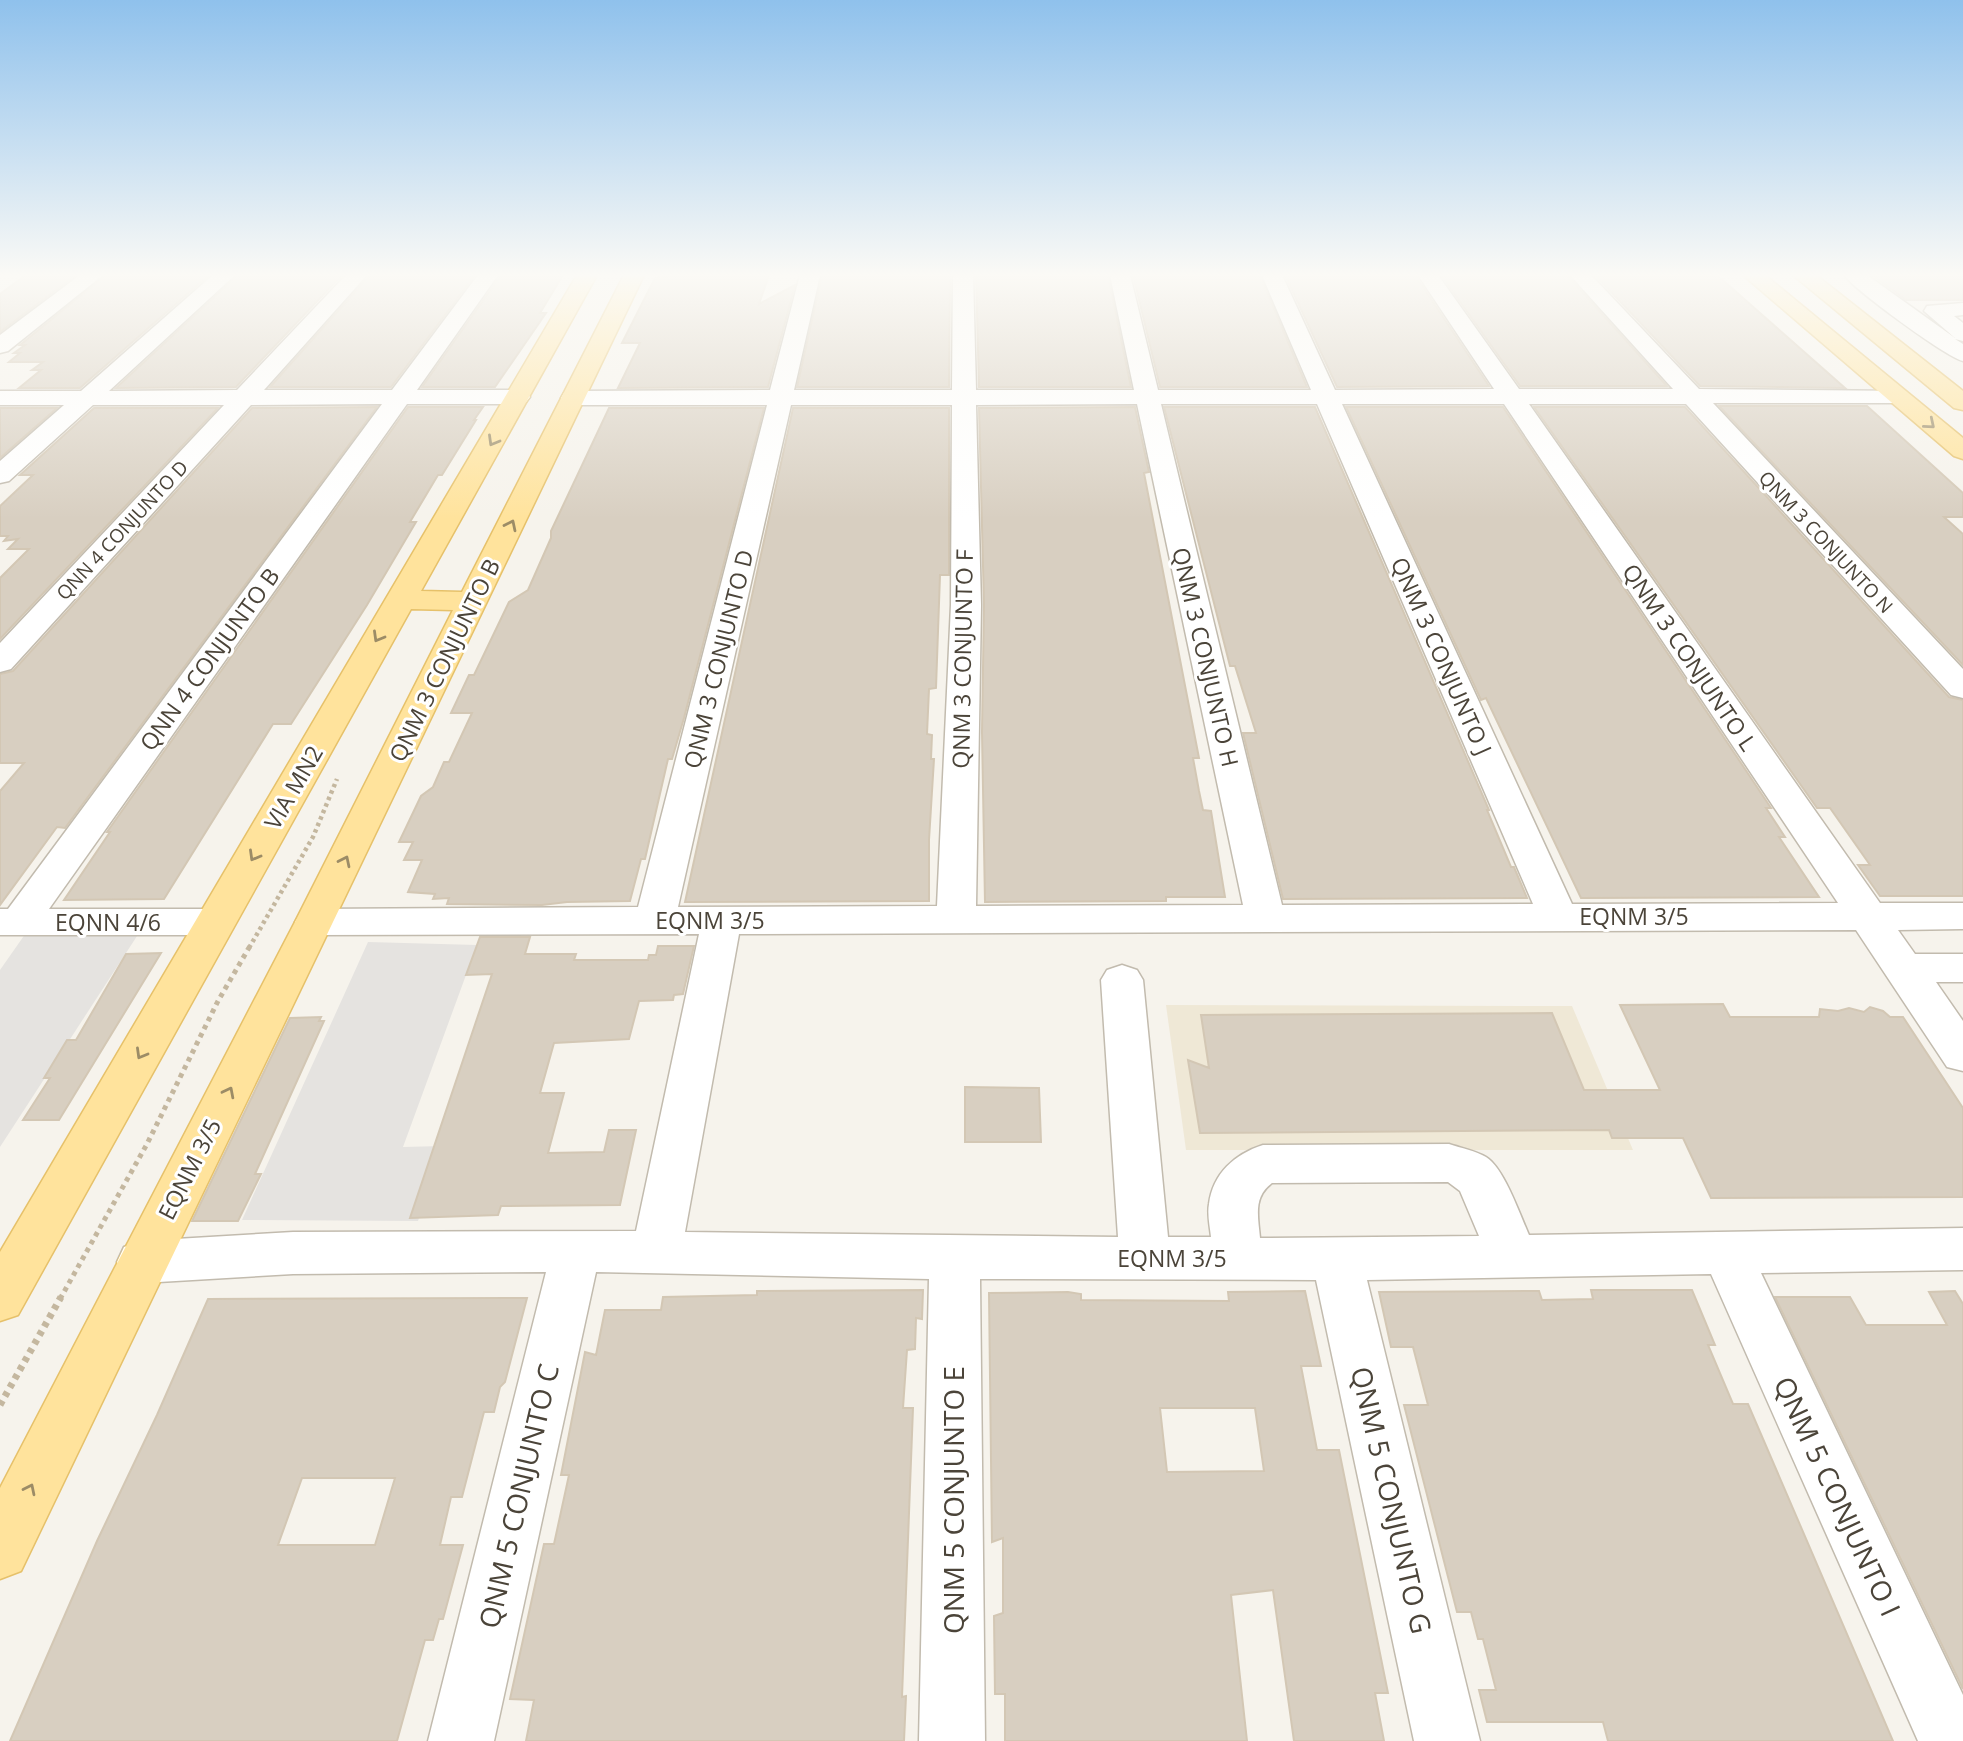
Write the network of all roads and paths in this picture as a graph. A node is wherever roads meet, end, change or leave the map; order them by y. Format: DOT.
graph roads {
  1 [pos="134,356"];
  2 [pos="281,356"];
  3 [pos="429,356"];
  4 [pos="541,356"];
  5 [pos="593,356"];
  6 [pos="791,356"];
  7 [pos="962,356"];
  8 [pos="1137,356"];
  9 [pos="1309,356"];
  10 [pos="1484,356"];
  11 [pos="1654,356"];
  12 [pos="1850,356"];
  13 [pos="1907,356"];
  14 [pos="1690,395"];
  15 [pos="1957,395"];
  16 [pos="1327,396"];
  17 [pos="1512,396"];
  18 [pos="1897,396"];
  19 [pos="243,397"];
  20 [pos="399,397"];
  21 [pos="518,397"];
  22 [pos="1146,397"];
  23 [pos="0,398"];
  24 [pos="87,398"];
  25 [pos="573,398"];
  26 [pos="962,398"];
  27 [pos="781,399"];
  28 [pos="1963,451"];
  29 [pos="0,475"];
  30 [pos="405,591"];
  31 [pos="478,591"];
  32 [pos="0,662"];
  33 [pos="1963,688"];
  34 [pos="338,777"];
  35 [pos="1558,916"];
  36 [pos="1963,916"];
  37 [pos="1265,917"];
  38 [pos="1869,917"];
  39 [pos="722,919"];
  40 [pos="655,920"];
  41 [pos="956,920"];
  42 [pos="9,922"];
  43 [pos="216,922"];
  44 [pos="315,922"];
  45 [pos="1904,968"];
  46 [pos="1963,968"];
  47 [pos="1122,980"];
  48 [pos="1963,1055"];
  49 [pos="1963,1249"];
  50 [pos="576,1251"];
  51 [pos="1726,1252"];
  52 [pos="656,1253"];
  53 [pos="1513,1255"];
  54 [pos="955,1258"];
  55 [pos="1145,1258"];
  56 [pos="1237,1258"];
  57 [pos="1337,1259"];
  58 [pos="142,1262"];
  59 [pos="6,1279"];
  60 [pos="0,1405"];
  61 [pos="0,1550"];
  62 [pos="461,1741"];
  63 [pos="951,1741"];
  64 [pos="1447,1741"];
  65 [pos="1951,1741"];
  1 -- 24 [label="street"];
  2 -- 19 [label="street, QNN 4 CONJUNTO D"];
  3 -- 20 [label="street, QNN 4 CONJUNTO B"];
  4 -- 21 [label="main road, VIA MN2"];
  5 -- 25 [label="main road, QNM 3 CONJUNTO B"];
  6 -- 27 [label="street, QNM 3 CONJUNTO D"];
  7 -- 26 [label="street, QNM 3 CONJUNTO F"];
  8 -- 22 [label="street, QNM 3 CONJUNTO H"];
  9 -- 16 [label="street, QNM 3 CONJUNTO J"];
  10 -- 17 [label="street, QNM 3 CONJUNTO L"];
  11 -- 14 [label="street, QNM 3 CONJUNTO N"];
  12 -- 18 [label="main road"];
  13 -- 15 [label="main road"];
  14 -- 17 [label="street"];
  14 -- 18 [label="street"];
  14 -- 33 [label="street, QNM 3 CONJUNTO N"];
  16 -- 17 [label="street"];
  16 -- 22 [label="street"];
  16 -- 35 [label="street, QNM 3 CONJUNTO J"];
  17 -- 38 [label="street, QNM 3 CONJUNTO L"];
  18 -- 28 [label="main road, one-way"];
  19 -- 20 [label="street"];
  19 -- 24 [label="street"];
  19 -- 32 [label="street, QNN 4 CONJUNTO D"];
  20 -- 21 [label="street"];
  20 -- 42 [label="street, QNN 4 CONJUNTO B"];
  21 -- 30 [label="main road, VIA MN2, one-way"];
  22 -- 26 [label="street"];
  22 -- 37 [label="street, QNM 3 CONJUNTO H"];
  23 -- 24 [label="street"];
  24 -- 29 [label="street"];
  25 -- 27 [label="street"];
  31 -- 25 [label="main road, QNM 3 CONJUNTO B, one-way"];
  26 -- 27 [label="street"];
  26 -- 41 [label="street, QNM 3 CONJUNTO F"];
  27 -- 40 [label="street, QNM 3 CONJUNTO D"];
  30 -- 31 [label="main road"];
  30 -- 43 [label="main road, VIA MN2, one-way"];
  44 -- 31 [label="main road, QNM 3 CONJUNTO B, one-way"];
  34 -- 60 [label="path"];
  35 -- 37 [label="street, EQNM 3/5"];
  35 -- 38 [label="street, EQNM 3/5"];
  36 -- 38 [label="street, EQNM 3/5"];
  37 -- 41 [label="street, EQNM 3/5"];
  38 -- 45 [label="street, QNM 3 CONJUNTO L"];
  39 -- 40 [label="street, EQNM 3/5"];
  39 -- 41 [label="street, EQNM 3/5"];
  39 -- 52 [label="street"];
  40 -- 44 [label="street, EQNM 3/5"];
  42 -- 43 [label="street, EQNN 4/6"];
  43 -- 59 [label="main road, VIA MN2, one-way"];
  58 -- 44 [label="main road, EQNM 3/5, one-way"];
  45 -- 46 [label="street"];
  45 -- 48 [label="street, QNM 3 CONJUNTO L"];
  47 -- 55 [label="street"];
  49 -- 51 [label="street, EQNM 3/5"];
  50 -- 52 [label="street, EQNM 3/5"];
  50 -- 58 [label="street, EQNM 3/5"];
  50 -- 62 [label="street, QNM 5 CONJUNTO C"];
  51 -- 53 [label="street, EQNM 3/5"];
  51 -- 65 [label="street, QNM 5 CONJUNTO I"];
  52 -- 54 [label="street, EQNM 3/5"];
  53 -- 56 [label="street"];
  53 -- 57 [label="street, EQNM 3/5"];
  54 -- 55 [label="street, EQNM 3/5"];
  54 -- 63 [label="street, QNM 5 CONJUNTO E"];
  55 -- 56 [label="street, EQNM 3/5"];
  56 -- 57 [label="street, EQNM 3/5"];
  57 -- 64 [label="street, QNM 5 CONJUNTO G"];
  61 -- 58 [label="main road, one-way"];
}
